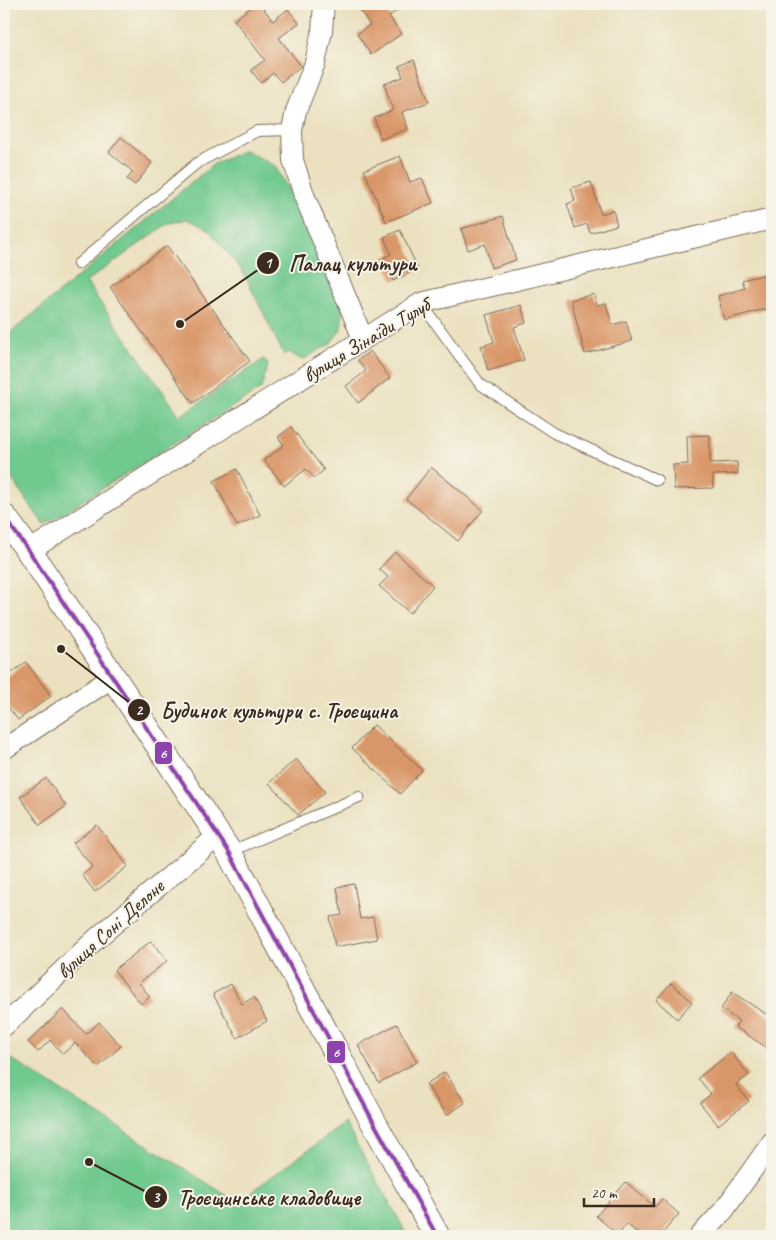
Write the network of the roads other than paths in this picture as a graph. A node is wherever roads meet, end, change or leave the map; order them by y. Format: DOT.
graph roads {
  1 [pos="324,4"];
  2 [pos="292,130"];
  3 [pos="772,219"];
  4 [pos="78,264"];
  5 [pos="421,302"];
  6 [pos="363,339"];
  7 [pos="657,480"];
  8 [pos="4,517"];
  9 [pos="28,551"];
  10 [pos="114,676"];
  11 [pos="4,750"];
  12 [pos="359,797"];
  13 [pos="224,843"];
  14 [pos="4,1026"];
  15 [pos="772,1142"];
  16 [pos="438,1236"];
  17 [pos="700,1236"];
  1 -- 2 [label="street"];
  2 -- 4 [label="lane"];
  2 -- 6 [label="street"];
  3 -- 5 [label="street, вулиця Зінаїди Тулуб"];
  5 -- 6 [label="street, вулиця Зінаїди Тулуб"];
  5 -- 7 [label="lane"];
  6 -- 9 [label="street, вулиця Зінаїди Тулуб"];
  8 -- 9 [label="street"];
  9 -- 10 [label="street"];
  10 -- 11 [label="street"];
  10 -- 13 [label="street"];
  12 -- 13 [label="lane"];
  13 -- 14 [label="street, вулиця Соні Делоне"];
  13 -- 16 [label="street"];
  15 -- 17 [label="street"];
}
